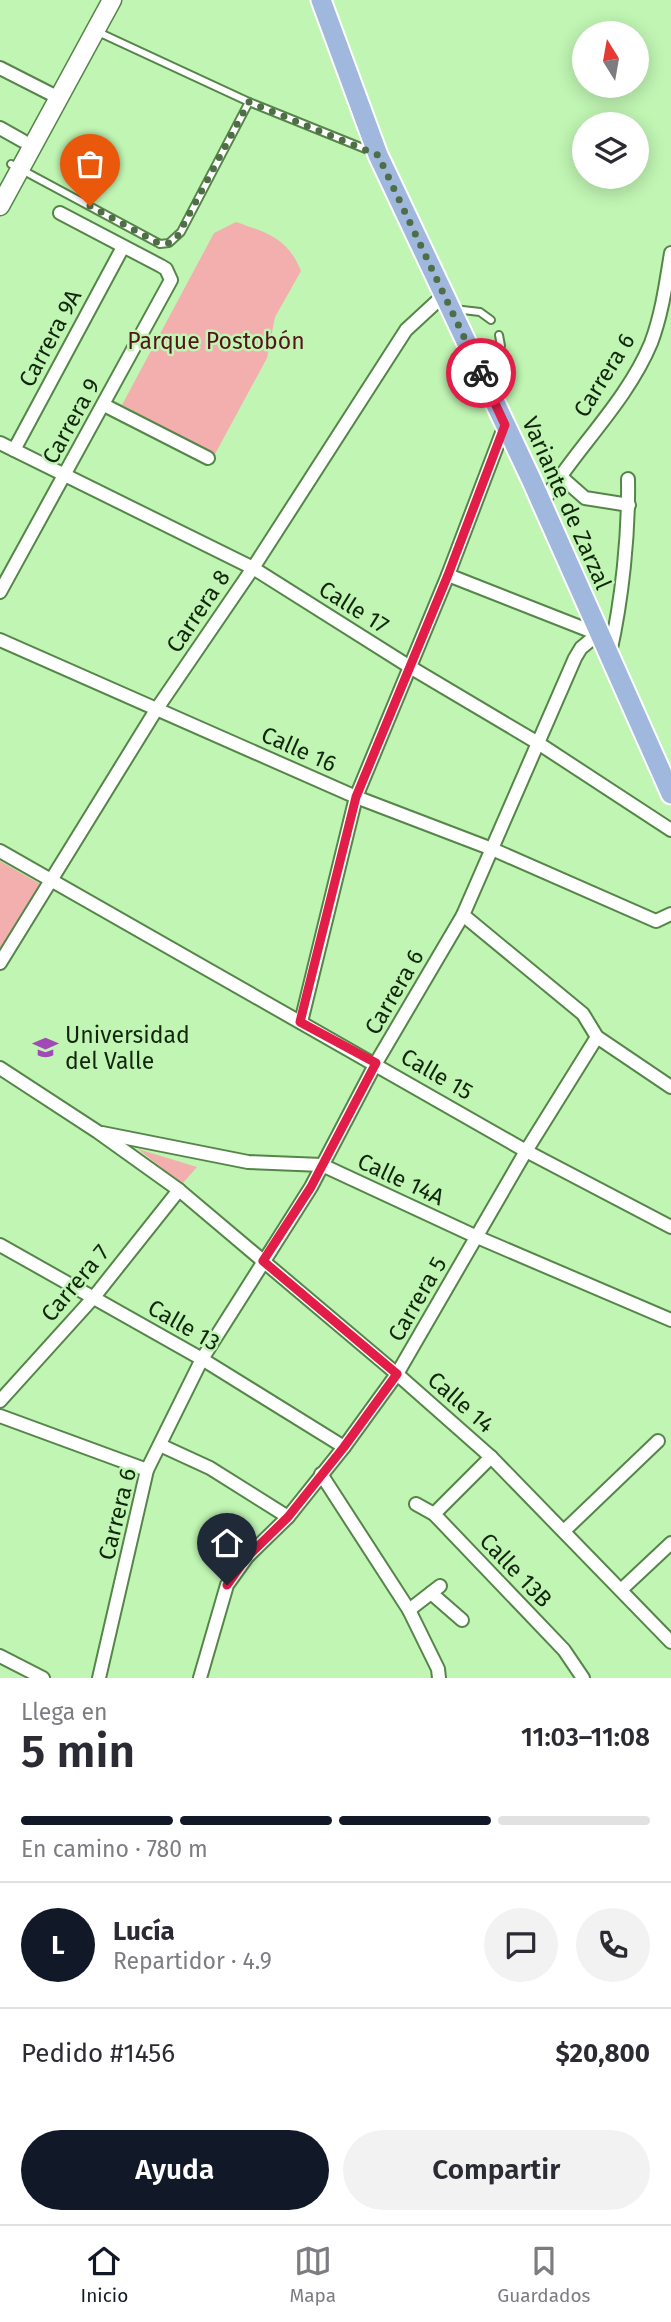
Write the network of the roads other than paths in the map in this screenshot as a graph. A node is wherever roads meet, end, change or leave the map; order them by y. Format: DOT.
graph roads {
  1 [pos="99,0"];
  2 [pos="112,0"];
  3 [pos="321,0"];
  4 [pos="96,31"];
  5 [pos="0,68"];
  6 [pos="54,95"];
  7 [pos="249,102"];
  8 [pos="0,128"];
  9 [pos="23,141"];
  10 [pos="378,155"];
  11 [pos="16,166"];
  12 [pos="2,194"];
  13 [pos="60,213"];
  14 [pos="123,247"];
  15 [pos="671,253"];
  16 [pos="448,301"];
  17 [pos="491,320"];
  18 [pos="499,335"];
  19 [pos="501,346"];
  20 [pos="503,363"];
  21 [pos="493,398"];
  22 [pos="104,405"];
  23 [pos="505,425"];
  24 [pos="0,443"];
  25 [pos="14,450"];
  26 [pos="208,458"];
  27 [pos="64,475"];
  28 [pos="559,475"];
  29 [pos="628,480"];
  30 [pos="542,504"];
  31 [pos="629,505"];
  32 [pos="253,568"];
  33 [pos="448,575"];
  34 [pos="0,592"];
  35 [pos="598,634"];
  36 [pos="0,640"];
  37 [pos="609,656"];
  38 [pos="410,667"];
  39 [pos="156,710"];
  40 [pos="538,743"];
  41 [pos="671,794"];
  42 [pos="356,797"];
  43 [pos="671,830"];
  44 [pos="492,849"];
  45 [pos="0,851"];
  46 [pos="51,879"];
  47 [pos="671,914"];
  48 [pos="463,915"];
  49 [pos="0,963"];
  50 [pos="300,1022"];
  51 [pos="597,1037"];
  52 [pos="376,1063"];
  53 [pos="0,1068"];
  54 [pos="671,1087"];
  55 [pos="98,1132"];
  56 [pos="526,1150"];
  57 [pos="321,1165"];
  58 [pos="179,1190"];
  59 [pos="671,1227"];
  60 [pos="477,1237"];
  61 [pos="0,1245"];
  62 [pos="263,1261"];
  63 [pos="94,1297"];
  64 [pos="671,1320"];
  65 [pos="202,1359"];
  66 [pos="397,1374"];
  67 [pos="0,1401"];
  68 [pos="0,1416"];
  69 [pos="657,1441"];
  70 [pos="160,1444"];
  71 [pos="344,1447"];
  72 [pos="491,1457"];
  73 [pos="147,1470"];
  74 [pos="321,1474"];
  75 [pos="416,1504"];
  76 [pos="434,1514"];
  77 [pos="288,1517"];
  78 [pos="564,1531"];
  79 [pos="671,1543"];
  80 [pos="622,1589"];
  81 [pos="409,1610"];
  82 [pos="462,1620"];
  83 [pos="671,1642"];
  84 [pos="0,1656"];
  85 [pos="580,1676"];
  86 [pos="43,1678"];
  87 [pos="99,1678"];
  88 [pos="200,1678"];
  89 [pos="439,1678"];
  1 -- 6 [label="street"];
  2 -- 4 [label="street"];
  3 -- 10 [label="main road, Variante de Zarzal"];
  4 -- 6 [label="street"];
  4 -- 7 [label="lane"];
  5 -- 6 [label="street"];
  6 -- 9 [label="street"];
  6 -- 11 [label="street"];
  7 -- 10 [label="lane"];
  7 -- 11 [label="lane"];
  8 -- 9 [label="street"];
  9 -- 11 [label="street"];
  10 -- 16 [label="main road, Variante de Zarzal"];
  11 -- 12 [label="street"];
  13 -- 14 [label="street"];
  14 -- 22 [label="street, Carrera 9"];
  14 -- 25 [label="street, Carrera 9A"];
  15 -- 28 [label="street, Carrera 6"];
  16 -- 17 [label="lane"];
  16 -- 21 [label="main road, Variante de Zarzal"];
  16 -- 32 [label="street, Carrera 8"];
  18 -- 19 [label="lane"];
  20 -- 21 [label="lane"];
  21 -- 23 [label="main road, Variante de Zarzal"];
  22 -- 26 [label="street"];
  22 -- 27 [label="street, Carrera 9"];
  23 -- 30 [label="main road, Variante de Zarzal"];
  23 -- 33 [label="street"];
  24 -- 25 [label="street, Calle 17"];
  25 -- 27 [label="street, Calle 17"];
  27 -- 32 [label="street, Calle 17"];
  27 -- 34 [label="street, Carrera 9"];
  28 -- 30 [label="street, Carrera 6"];
  28 -- 31 [label="street"];
  29 -- 31 [label="street"];
  30 -- 35 [label="main road, Variante de Zarzal"];
  31 -- 37 [label="street"];
  32 -- 38 [label="street, Calle 17"];
  32 -- 39 [label="street, Carrera 8"];
  33 -- 35 [label="street"];
  33 -- 38 [label="street"];
  35 -- 37 [label="main road, Variante de Zarzal"];
  35 -- 40 [label="street, Carrera 6"];
  36 -- 39 [label="street, Calle 16"];
  37 -- 41 [label="main road, Variante de Zarzal"];
  38 -- 40 [label="street, Calle 17"];
  38 -- 42 [label="street"];
  39 -- 42 [label="street, Calle 16"];
  39 -- 46 [label="street, Carrera 8"];
  40 -- 43 [label="street, Calle 17"];
  40 -- 44 [label="street, Carrera 6"];
  42 -- 44 [label="street, Calle 16"];
  42 -- 50 [label="street"];
  44 -- 47 [label="street, Calle 16"];
  44 -- 48 [label="street, Carrera 6"];
  45 -- 46 [label="street, Calle 15"];
  46 -- 49 [label="street, Carrera 8"];
  46 -- 50 [label="street, Calle 15"];
  48 -- 51 [label="street"];
  48 -- 52 [label="street, Carrera 6"];
  50 -- 52 [label="street, Calle 15"];
  51 -- 54 [label="street"];
  51 -- 56 [label="street, Carrera 5"];
  52 -- 56 [label="street, Calle 15"];
  52 -- 57 [label="street, Carrera 6"];
  53 -- 55 [label="street, Calle 14"];
  55 -- 57 [label="street, Calle 14A"];
  55 -- 58 [label="street, Calle 14"];
  56 -- 59 [label="street, Calle 15"];
  56 -- 60 [label="street, Carrera 5"];
  57 -- 60 [label="street, Calle 14A"];
  57 -- 62 [label="street, Carrera 6"];
  58 -- 62 [label="street, Calle 14"];
  58 -- 63 [label="street, Carrera 7"];
  60 -- 64 [label="street, Calle 14A"];
  60 -- 66 [label="street, Carrera 5"];
  61 -- 63 [label="street, Calle 13"];
  62 -- 65 [label="street, Carrera 6"];
  62 -- 66 [label="street, Calle 14"];
  63 -- 65 [label="street, Calle 13"];
  63 -- 67 [label="street, Carrera 7"];
  65 -- 70 [label="street, Carrera 6"];
  65 -- 71 [label="street, Calle 13"];
  66 -- 71 [label="street, Carrera 5"];
  66 -- 72 [label="street, Calle 14"];
  68 -- 73 [label="street"];
  69 -- 78 [label="street"];
  70 -- 73 [label="street, Carrera 6"];
  70 -- 77 [label="street"];
  71 -- 74 [label="street, Carrera 5"];
  72 -- 76 [label="street"];
  72 -- 78 [label="street, Calle 14"];
  73 -- 87 [label="street, Carrera 6"];
  74 -- 77 [label="street, Carrera 5"];
  74 -- 81 [label="street"];
  75 -- 76 [label="street, Calle 13B"];
  76 -- 85 [label="street, Calle 13B"];
  77 -- 88 [label="street, Carrera 5"];
  78 -- 80 [label="street, Calle 14"];
  79 -- 80 [label="street"];
  80 -- 83 [label="street, Calle 14"];
  81 -- 82 [label="street"];
  81 -- 89 [label="street"];
  84 -- 86 [label="street"];
}
